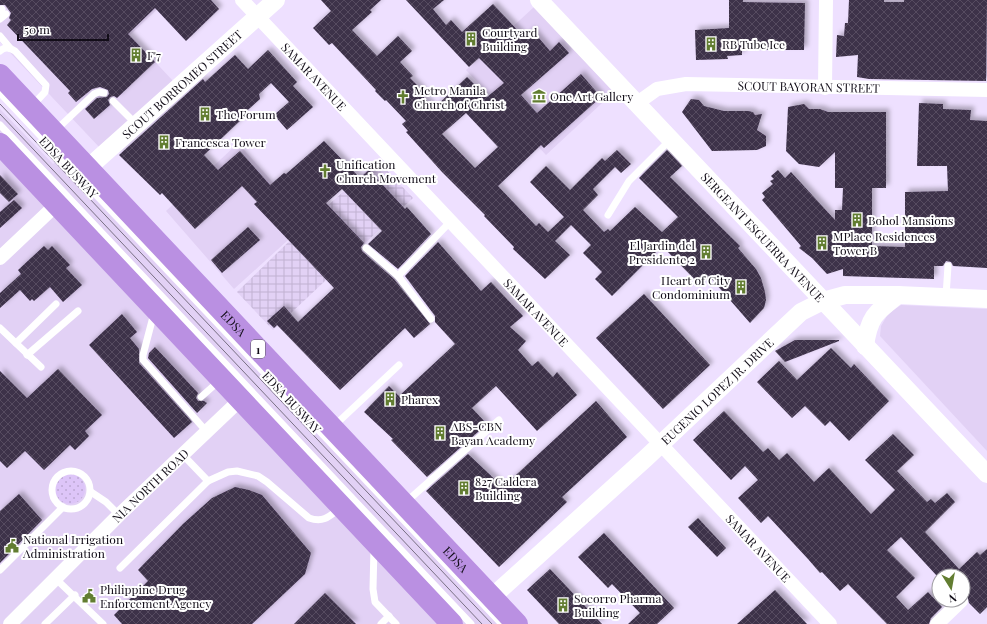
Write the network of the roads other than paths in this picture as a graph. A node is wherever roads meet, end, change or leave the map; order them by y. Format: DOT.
graph roads {
  1 [pos="242,0"];
  2 [pos="276,0"];
  3 [pos="539,0"];
  4 [pos="826,0"];
  5 [pos="2,12"];
  6 [pos="258,17"];
  7 [pos="0,20"];
  8 [pos="0,36"];
  9 [pos="10,48"];
  10 [pos="0,51"];
  11 [pos="0,75"];
  12 [pos="825,88"];
  13 [pos="987,90"];
  14 [pos="0,93"];
  15 [pos="104,93"];
  16 [pos="113,102"];
  17 [pos="636,104"];
  18 [pos="30,107"];
  19 [pos="136,124"];
  20 [pos="0,125"];
  21 [pos="54,132"];
  22 [pos="671,139"];
  23 [pos="0,144"];
  24 [pos="88,168"];
  25 [pos="57,204"];
  26 [pos="608,215"];
  27 [pos="450,222"];
  28 [pos="366,248"];
  29 [pos="0,258"];
  30 [pos="948,266"];
  31 [pos="398,276"];
  32 [pos="898,295"];
  33 [pos="946,298"];
  34 [pos="987,299"];
  35 [pos="822,301"];
  36 [pos="56,304"];
  37 [pos="155,307"];
  38 [pos="78,311"];
  39 [pos="431,319"];
  40 [pos="0,328"];
  41 [pos="16,343"];
  42 [pos="865,346"];
  43 [pos="28,355"];
  44 [pos="399,364"];
  45 [pos="41,367"];
  46 [pos="222,378"];
  47 [pos="201,397"];
  48 [pos="241,399"];
  49 [pos="499,420"];
  50 [pos="332,428"];
  51 [pos="207,432"];
  52 [pos="660,444"];
  53 [pos="183,455"];
  54 [pos="987,474"];
  55 [pos="208,481"];
  56 [pos="91,492"];
  57 [pos="403,503"];
  58 [pos="342,506"];
  59 [pos="63,508"];
  60 [pos="119,515"];
  61 [pos="375,541"];
  62 [pos="120,568"];
  63 [pos="0,570"];
  64 [pos="56,578"];
  65 [pos="75,595"];
  66 [pos="492,597"];
  67 [pos="954,608"];
  68 [pos="389,616"];
  69 [pos="10,624"];
  70 [pos="44,624"];
  71 [pos="103,624"];
  72 [pos="382,624"];
  73 [pos="396,624"];
  74 [pos="452,624"];
  75 [pos="471,624"];
  76 [pos="502,624"];
  77 [pos="517,624"];
  78 [pos="830,624"];
  79 [pos="937,624"];
  1 -- 6 [label="street, SAMAR AVENUE"];
  2 -- 6 [label="street, SCOUT BORROMEO STREET"];
  3 -- 17 [label="street, SERGEANT ESGUERRA AVENUE"];
  4 -- 12 [label="street"];
  5 -- 7 [label="lane"];
  6 -- 19 [label="street, SCOUT BORROMEO STREET"];
  6 -- 27 [label="street, SAMAR AVENUE"];
  8 -- 9 [label="lane"];
  9 -- 10 [label="lane"];
  9 -- 18 [label="lane"];
  11 -- 18 [label="highway, EDSA / 1"];
  12 -- 13 [label="street, SCOUT BAYORAN STREET"];
  12 -- 17 [label="street, SCOUT BAYORAN STREET"];
  14 -- 76 [label="lane, EDSA BUSWAY"];
  15 -- 21 [label="lane"];
  16 -- 19 [label="lane"];
  17 -- 22 [label="street, SERGEANT ESGUERRA AVENUE"];
  18 -- 21 [label="highway, EDSA / 1"];
  19 -- 24 [label="street, SCOUT BORROMEO STREET"];
  20 -- 75 [label="lane, EDSA BUSWAY"];
  21 -- 24 [label="highway, EDSA / 1"];
  22 -- 26 [label="lane"];
  22 -- 35 [label="street, SERGEANT ESGUERRA AVENUE"];
  23 -- 25 [label="highway"];
  24 -- 50 [label="highway, EDSA / 1"];
  25 -- 29 [label="street"];
  25 -- 37 [label="highway"];
  27 -- 31 [label="lane"];
  27 -- 52 [label="street, SAMAR AVENUE"];
  28 -- 31 [label="lane"];
  30 -- 33 [label="lane"];
  31 -- 39 [label="lane"];
  32 -- 33 [label="street, EUGENIO LOPEZ JR. DRIVE"];
  32 -- 35 [label="street, EUGENIO LOPEZ JR. DRIVE"];
  32 -- 42 [label="street"];
  33 -- 34 [label="street, EUGENIO LOPEZ JR. DRIVE"];
  35 -- 42 [label="street, SERGEANT ESGUERRA AVENUE"];
  35 -- 52 [label="street, EUGENIO LOPEZ JR. DRIVE"];
  36 -- 41 [label="lane"];
  37 -- 46 [label="highway"];
  37 -- 51 [label="lane"];
  38 -- 43 [label="lane"];
  40 -- 41 [label="lane"];
  41 -- 43 [label="lane"];
  42 -- 54 [label="street, SERGEANT ESGUERRA AVENUE"];
  43 -- 45 [label="lane"];
  44 -- 50 [label="lane"];
  46 -- 47 [label="lane"];
  46 -- 48 [label="highway"];
  48 -- 51 [label="street, NIA NORTH ROAD"];
  48 -- 58 [label="highway"];
  49 -- 57 [label="lane"];
  50 -- 57 [label="highway, EDSA / 1"];
  51 -- 53 [label="street, NIA NORTH ROAD"];
  52 -- 66 [label="street, EUGENIO LOPEZ JR. DRIVE"];
  52 -- 78 [label="street, SAMAR AVENUE"];
  53 -- 55 [label="lane"];
  53 -- 60 [label="street, NIA NORTH ROAD"];
  55 -- 58 [label="lane"];
  55 -- 62 [label="lane"];
  56 -- 59 [label="lane"];
  56 -- 59 [label="lane"];
  56 -- 60 [label="lane"];
  57 -- 66 [label="highway, EDSA / 1"];
  58 -- 61 [label="highway"];
  59 -- 63 [label="lane"];
  60 -- 64 [label="street, NIA NORTH ROAD"];
  61 -- 68 [label="lane"];
  61 -- 74 [label="highway"];
  64 -- 65 [label="lane"];
  64 -- 69 [label="street, NIA NORTH ROAD"];
  65 -- 70 [label="lane"];
  65 -- 71 [label="lane"];
  66 -- 77 [label="highway, EDSA / 1"];
  67 -- 79 [label="street"];
  68 -- 72 [label="lane"];
  68 -- 73 [label="lane"];
}
